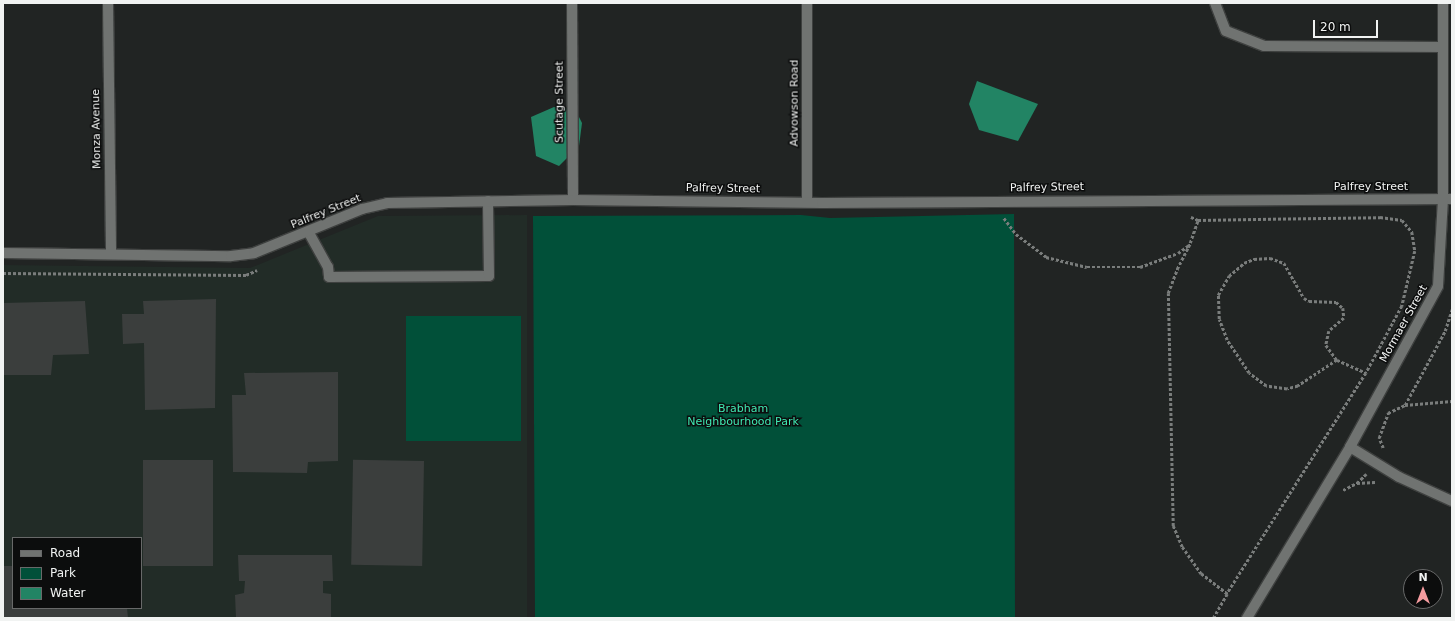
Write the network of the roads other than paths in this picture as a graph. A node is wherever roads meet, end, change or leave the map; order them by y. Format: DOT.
graph roads {
  1 [pos="108,3"];
  2 [pos="572,3"];
  3 [pos="807,3"];
  4 [pos="1215,3"];
  5 [pos="1443,3"];
  6 [pos="1442,47"];
  7 [pos="1447,199"];
  8 [pos="573,200"];
  9 [pos="488,202"];
  10 [pos="807,202"];
  11 [pos="309,233"];
  12 [pos="3,253"];
  13 [pos="111,254"];
  14 [pos="1350,447"];
  15 [pos="1452,501"];
  16 [pos="1247,618"];
  1 -- 13 [label="street, Monza Avenue"];
  2 -- 8 [label="street, Scutage Street"];
  3 -- 10 [label="street, Advowson Road"];
  4 -- 6 [label="street"];
  5 -- 6 [label="street, Mormaer Street"];
  6 -- 7 [label="street, Mormaer Street"];
  7 -- 10 [label="street, Palfrey Street"];
  7 -- 14 [label="street, Mormaer Street"];
  8 -- 9 [label="street, Palfrey Street"];
  8 -- 10 [label="street, Palfrey Street"];
  9 -- 11 [label="street, Palfrey Street"];
  9 -- 11 [label="street"];
  11 -- 13 [label="street, Palfrey Street"];
  12 -- 13 [label="street, Palfrey Street"];
  14 -- 15 [label="street"];
  14 -- 16 [label="street, Mormaer Street"];
}
